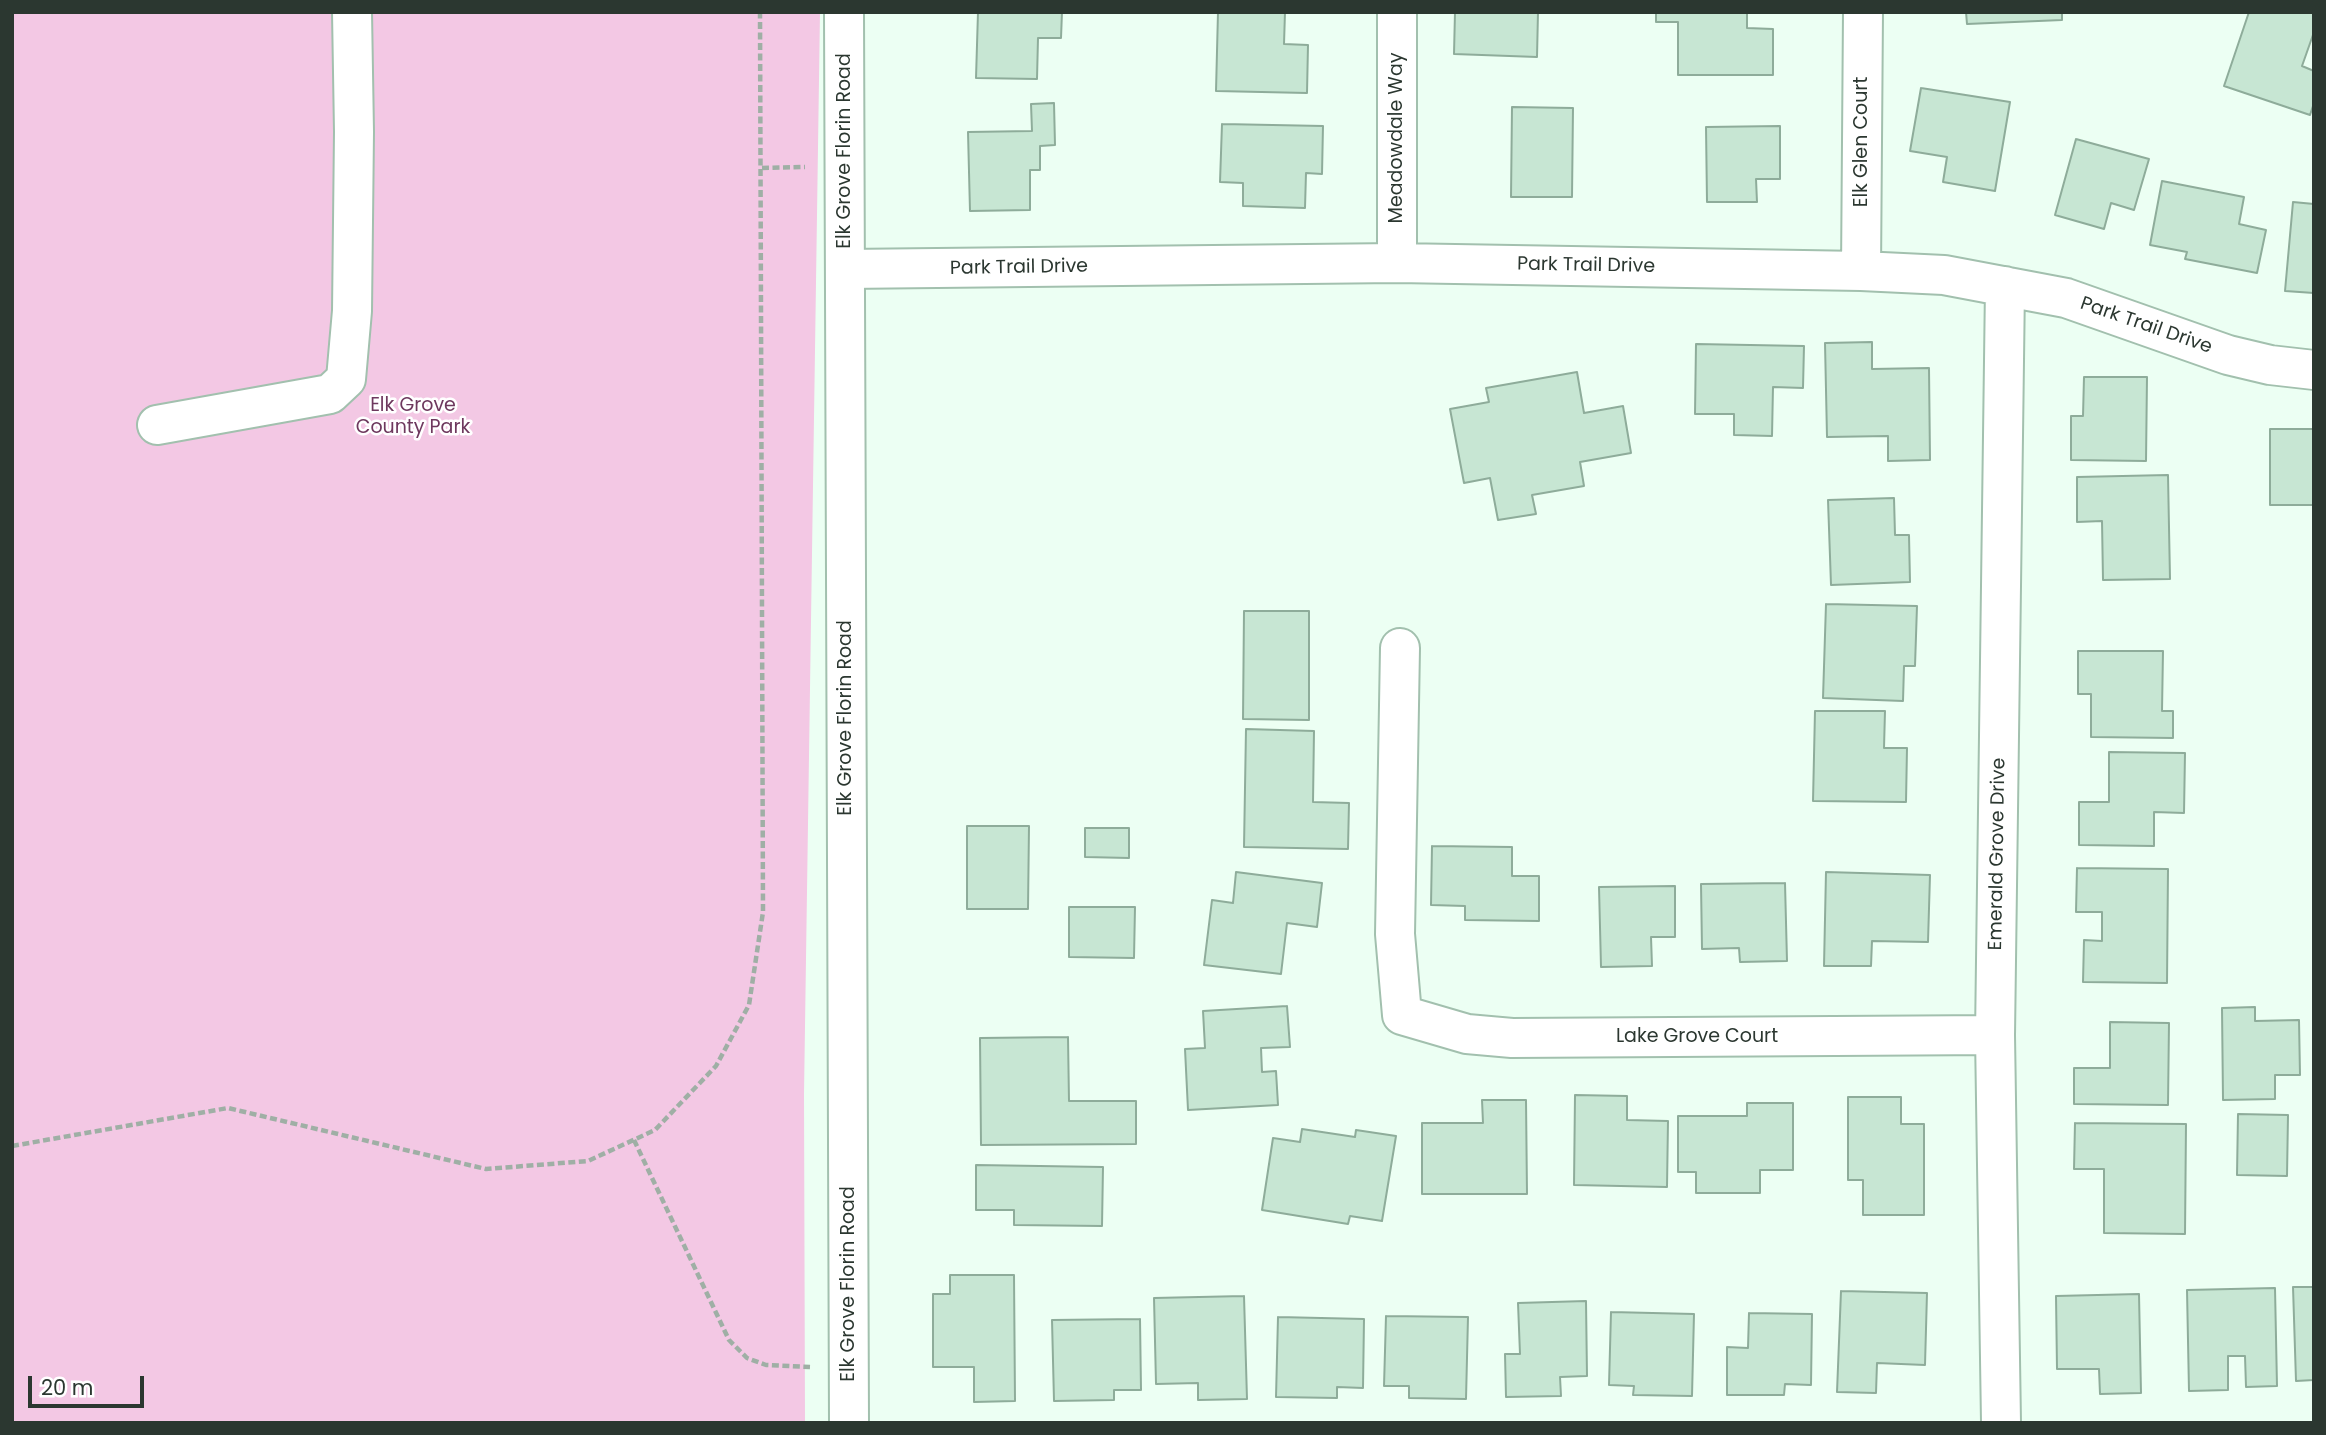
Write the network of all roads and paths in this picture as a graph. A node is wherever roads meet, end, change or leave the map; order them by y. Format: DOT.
graph roads {
  1 [pos="352,12"];
  2 [pos="760,12"];
  3 [pos="844,12"];
  4 [pos="1397,12"];
  5 [pos="1863,12"];
  6 [pos="813,167"];
  7 [pos="762,168"];
  8 [pos="1398,263"];
  9 [pos="845,269"];
  10 [pos="1861,271"];
  11 [pos="2005,286"];
  12 [pos="2314,370"];
  13 [pos="157,425"];
  14 [pos="1401,648"];
  15 [pos="1995,1035"];
  16 [pos="634,1140"];
  17 [pos="12,1146"];
  18 [pos="811,1367"];
  19 [pos="849,1423"];
  20 [pos="2001,1423"];
  1 -- 13 [label="street"];
  2 -- 7 [label="path"];
  3 -- 9 [label="street, Elk Grove Florin Road"];
  4 -- 8 [label="street, Meadowdale Way"];
  5 -- 10 [label="street, Elk Glen Court"];
  6 -- 7 [label="path"];
  7 -- 16 [label="path"];
  8 -- 9 [label="street, Park Trail Drive"];
  8 -- 10 [label="street, Park Trail Drive"];
  9 -- 19 [label="street, Elk Grove Florin Road"];
  10 -- 11 [label="street, Park Trail Drive"];
  11 -- 12 [label="street, Park Trail Drive"];
  11 -- 15 [label="street, Emerald Grove Drive"];
  14 -- 15 [label="street, Lake Grove Court"];
  15 -- 20 [label="street, Emerald Grove Drive"];
  16 -- 17 [label="path"];
  16 -- 18 [label="path"];
}
